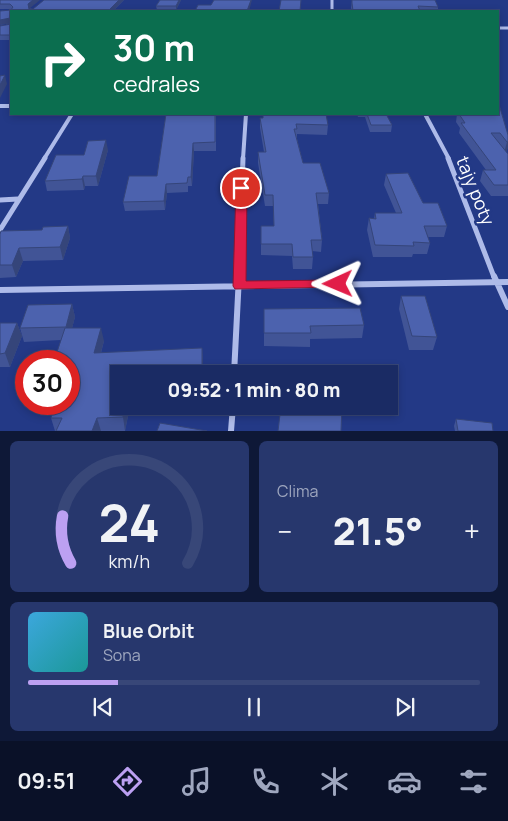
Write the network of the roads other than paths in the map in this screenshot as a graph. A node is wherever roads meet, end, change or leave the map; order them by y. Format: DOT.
graph roads {
  1 [pos="71,115"];
  2 [pos="246,115"];
  3 [pos="426,115"];
  4 [pos="18,199"];
  5 [pos="0,200"];
  6 [pos="0,230"];
  7 [pos="496,282"];
  8 [pos="508,282"];
  9 [pos="240,286"];
  10 [pos="0,290"];
  11 [pos="508,307"];
  12 [pos="235,365"];
  13 [pos="232,415"];
  14 [pos="231,431"];
  1 -- 4 [label="street"];
  2 -- 9 [label="street"];
  3 -- 7 [label="street, tajy poty"];
  4 -- 5 [label="street"];
  4 -- 6 [label="street"];
  7 -- 8 [label="street"];
  7 -- 9 [label="street"];
  7 -- 11 [label="street, tajy poty"];
  9 -- 10 [label="street"];
  9 -- 12 [label="street"];
  13 -- 14 [label="street"];
}
